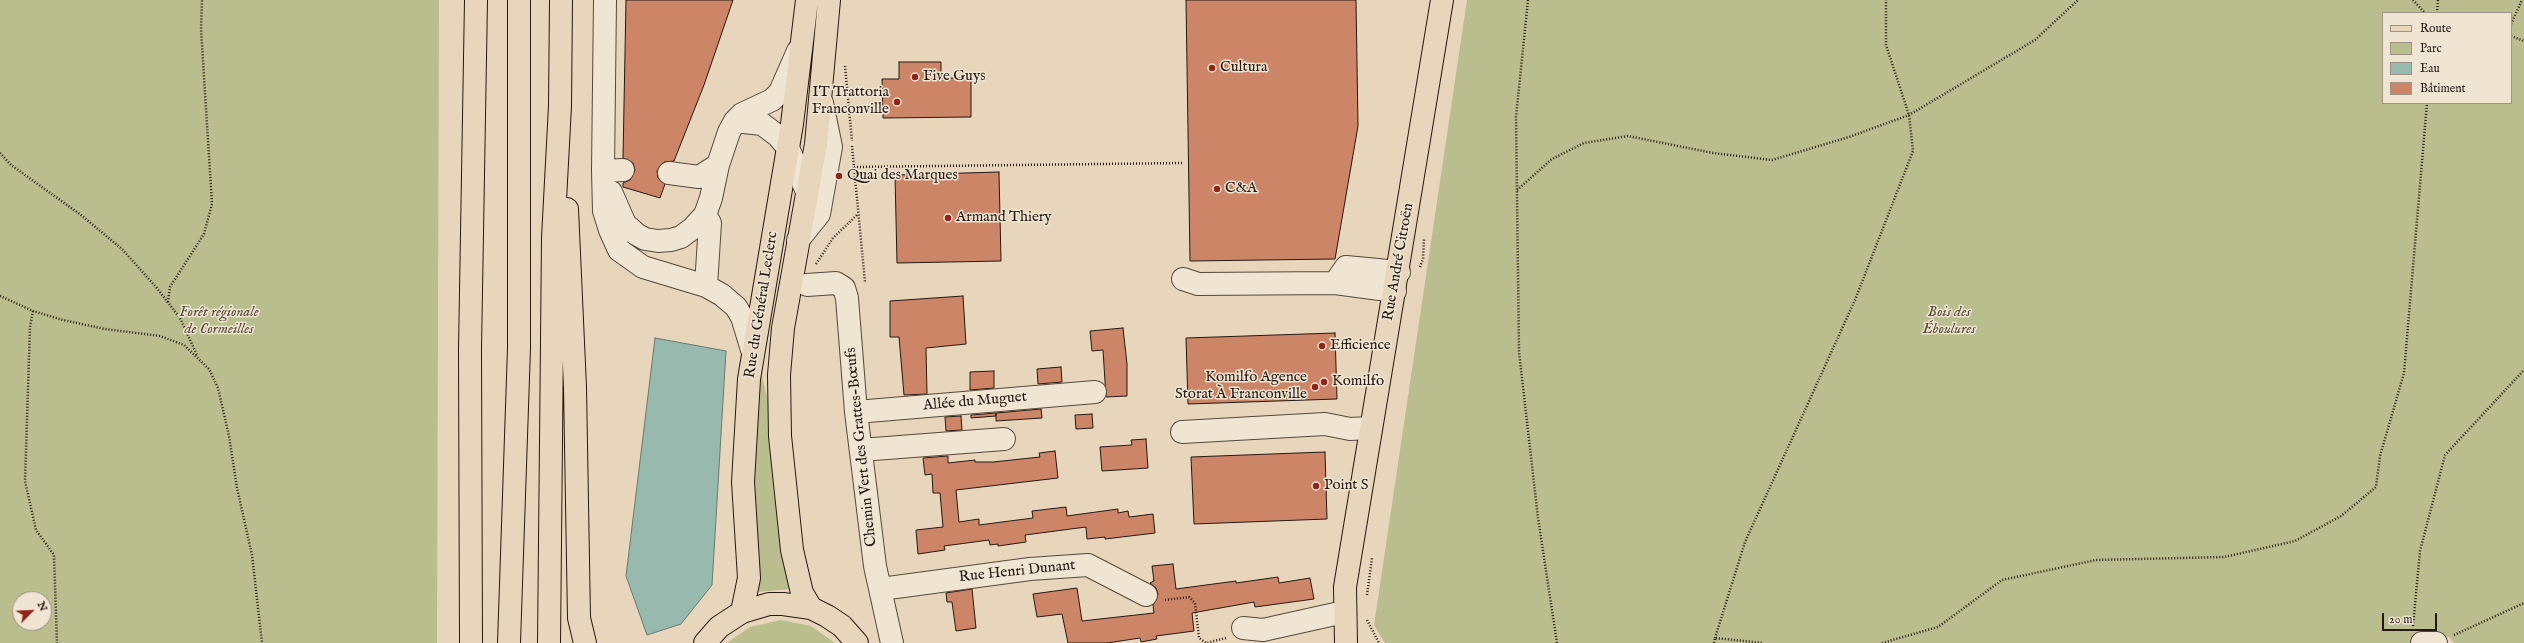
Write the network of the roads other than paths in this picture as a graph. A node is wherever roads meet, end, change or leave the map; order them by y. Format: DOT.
graph roads {
  1 [pos="476,0"];
  2 [pos="519,0"];
  3 [pos="561,0"];
  4 [pos="605,0"];
  5 [pos="806,0"];
  6 [pos="829,0"];
  7 [pos="1442,0"];
  8 [pos="801,43"];
  9 [pos="820,92"];
  10 [pos="560,106"];
  11 [pos="735,121"];
  12 [pos="788,148"];
  13 [pos="718,165"];
  14 [pos="613,170"];
  15 [pos="669,173"];
  16 [pos="808,194"];
  17 [pos="705,215"];
  18 [pos="798,240"];
  19 [pos="1183,279"];
  20 [pos="1397,281"];
  21 [pos="807,285"];
  22 [pos="706,286"];
  23 [pos="753,353"];
  24 [pos="1095,392"];
  25 [pos="856,412"];
  26 [pos="1370,428"];
  27 [pos="1182,432"];
  28 [pos="1004,439"];
  29 [pos="861,450"];
  30 [pos="881,589"];
  31 [pos="1146,595"];
  32 [pos="811,608"];
  33 [pos="742,612"];
  34 [pos="1344,612"];
  35 [pos="1238,632"];
  36 [pos="2418,638"];
  37 [pos="471,643"];
  38 [pos="509,643"];
  39 [pos="549,643"];
  40 [pos="585,643"];
  41 [pos="705,643"];
  42 [pos="857,643"];
  43 [pos="892,643"];
  44 [pos="1346,643"];
  45 [pos="2436,643"];
  1 -- 37 [label="main road"];
  2 -- 38 [label="main road"];
  3 -- 10 [label="main road"];
  4 -- 14 [label="street"];
  5 -- 8 [label="main road, Rue du Général Leclerc"];
  6 -- 9 [label="main road, Rue du Général Leclerc"];
  7 -- 20 [label="main road, Rue André Citroën"];
  8 -- 11 [label="street"];
  8 -- 12 [label="main road, Rue du Général Leclerc"];
  9 -- 16 [label="main road, Rue du Général Leclerc"];
  9 -- 18 [label="street"];
  10 -- 39 [label="main road"];
  10 -- 40 [label="main road"];
  11 -- 12 [label="street"];
  11 -- 13 [label="street"];
  12 -- 16 [label="street"];
  12 -- 23 [label="main road, Rue du Général Leclerc"];
  13 -- 15 [label="street"];
  13 -- 17 [label="street"];
  14 -- 17 [label="street"];
  14 -- 22 [label="street"];
  16 -- 18 [label="main road, Rue du Général Leclerc"];
  17 -- 22 [label="street"];
  18 -- 32 [label="main road, Rue du Général Leclerc"];
  19 -- 20 [label="street"];
  20 -- 26 [label="main road, Rue André Citroën"];
  21 -- 25 [label="street, Chemin Vert des Grattes-Bœufs"];
  22 -- 23 [label="street"];
  23 -- 33 [label="main road, Rue du Général Leclerc"];
  24 -- 25 [label="street, Allée du Muguet"];
  25 -- 29 [label="street, Chemin Vert des Grattes-Bœufs"];
  26 -- 27 [label="street"];
  26 -- 34 [label="main road, Rue André Citroën"];
  28 -- 29 [label="street"];
  29 -- 30 [label="street, Chemin Vert des Grattes-Bœufs"];
  30 -- 31 [label="street, Rue Henri Dunant"];
  30 -- 43 [label="street, Chemin Vert des Grattes-Bœufs"];
  32 -- 33 [label="main road"];
  32 -- 42 [label="main road"];
  33 -- 41 [label="main road"];
  34 -- 35 [label="street"];
  34 -- 44 [label="main road, Rue André Citroën"];
  36 -- 45 [label="street"];
}
